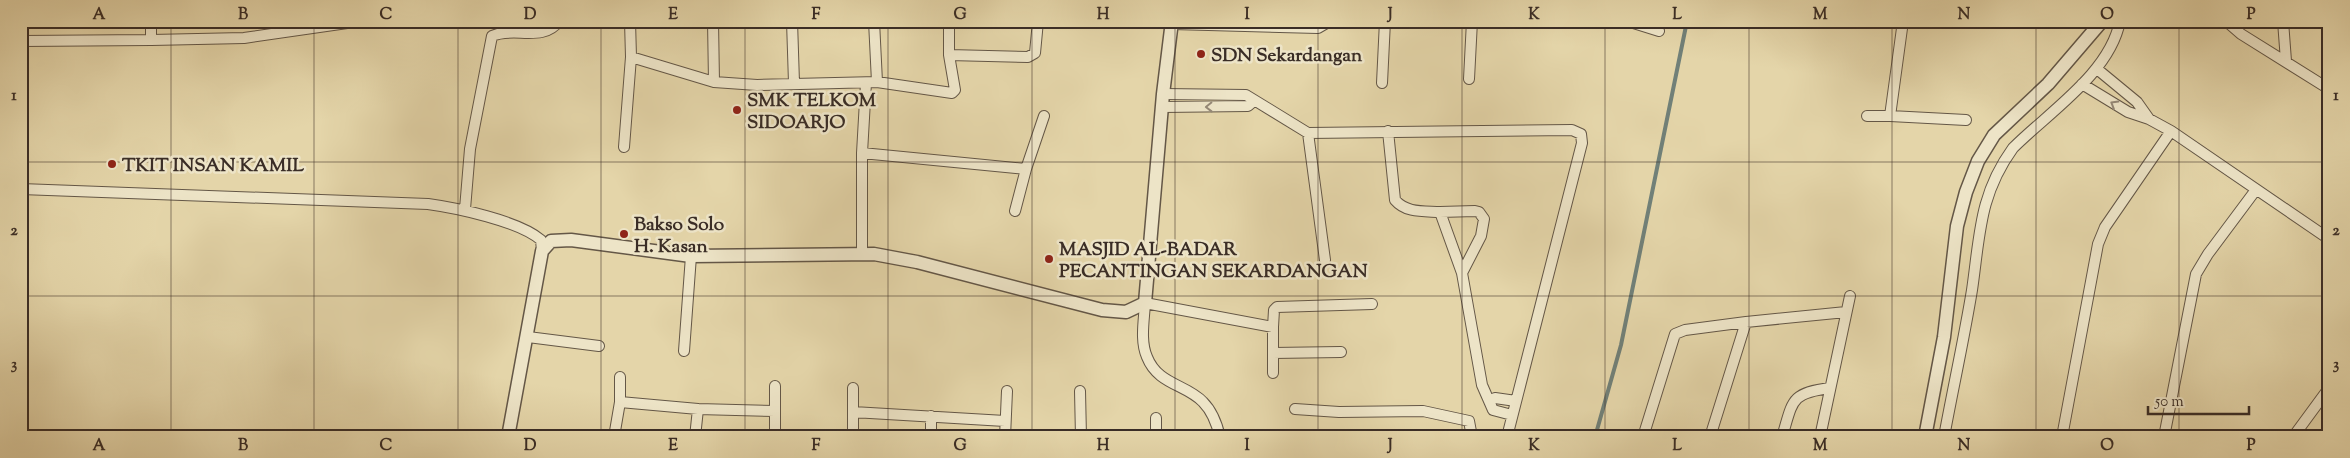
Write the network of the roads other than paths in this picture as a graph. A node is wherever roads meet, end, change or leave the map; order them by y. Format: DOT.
graph roads {
  1 [pos="151,21"];
  2 [pos="361,21"];
  3 [pos="558,21"];
  4 [pos="630,21"];
  5 [pos="713,21"];
  6 [pos="792,21"];
  7 [pos="874,21"];
  8 [pos="949,21"];
  9 [pos="1038,21"];
  10 [pos="1385,21"];
  11 [pos="1472,21"];
  12 [pos="1627,21"];
  13 [pos="1903,21"];
  14 [pos="2102,21"];
  15 [pos="2120,21"];
  16 [pos="2226,21"];
  17 [pos="2283,21"];
  18 [pos="1172,22"];
  19 [pos="1330,22"];
  20 [pos="1659,31"];
  21 [pos="151,40"];
  22 [pos="21,41"];
  23 [pos="949,56"];
  24 [pos="631,57"];
  25 [pos="2286,61"];
  26 [pos="2097,69"];
  27 [pos="1470,79"];
  28 [pos="714,82"];
  29 [pos="794,82"];
  30 [pos="876,82"];
  31 [pos="866,83"];
  32 [pos="1382,83"];
  33 [pos="2082,84"];
  34 [pos="2329,89"];
  35 [pos="1163,100"];
  36 [pos="1044,116"];
  37 [pos="1867,116"];
  38 [pos="1890,116"];
  39 [pos="2149,118"];
  40 [pos="1966,120"];
  41 [pos="1388,131"];
  42 [pos="2172,131"];
  43 [pos="1308,133"];
  44 [pos="624,147"];
  45 [pos="862,153"];
  46 [pos="1026,169"];
  47 [pos="21,189"];
  48 [pos="2255,191"];
  49 [pos="466,209"];
  50 [pos="1014,212"];
  51 [pos="1440,212"];
  52 [pos="2329,239"];
  53 [pos="542,251"];
  54 [pos="862,254"];
  55 [pos="691,256"];
  56 [pos="1325,260"];
  57 [pos="1462,273"];
  58 [pos="1850,296"];
  59 [pos="1145,303"];
  60 [pos="1372,304"];
  61 [pos="1846,312"];
  62 [pos="1746,322"];
  63 [pos="1273,327"];
  64 [pos="528,337"];
  65 [pos="599,346"];
  66 [pos="684,351"];
  67 [pos="1341,352"];
  68 [pos="1273,353"];
  69 [pos="1273,373"];
  70 [pos="620,377"];
  71 [pos="775,386"];
  72 [pos="852,388"];
  73 [pos="1830,388"];
  74 [pos="2329,388"];
  75 [pos="1007,391"];
  76 [pos="1080,391"];
  77 [pos="1490,400"];
  78 [pos="1516,401"];
  79 [pos="620,402"];
  80 [pos="698,409"];
  81 [pos="1295,409"];
  82 [pos="775,411"];
  83 [pos="853,412"];
  84 [pos="1512,415"];
  85 [pos="931,416"];
  86 [pos="1156,418"];
  87 [pos="1005,421"];
  88 [pos="508,437"];
  89 [pos="614,437"];
  90 [pos="695,437"];
  91 [pos="775,437"];
  92 [pos="853,437"];
  93 [pos="931,437"];
  94 [pos="1005,437"];
  95 [pos="1081,437"];
  96 [pos="1156,437"];
  97 [pos="1220,437"];
  98 [pos="1472,437"];
  99 [pos="1507,437"];
  100 [pos="1643,437"];
  101 [pos="1710,437"];
  102 [pos="1782,437"];
  103 [pos="1820,437"];
  104 [pos="1925,437"];
  105 [pos="1944,437"];
  106 [pos="2062,437"];
  107 [pos="2164,437"];
  108 [pos="2293,437"];
  1 -- 21 [label="street"];
  2 -- 21 [label="street"];
  3 -- 49 [label="street"];
  4 -- 24 [label="street"];
  5 -- 28 [label="street"];
  6 -- 29 [label="street"];
  7 -- 30 [label="street"];
  8 -- 23 [label="street"];
  9 -- 23 [label="street"];
  10 -- 32 [label="street"];
  11 -- 27 [label="street"];
  12 -- 20 [label="street"];
  13 -- 38 [label="street"];
  14 -- 104 [label="street"];
  15 -- 26 [label="street"];
  16 -- 25 [label="street"];
  17 -- 25 [label="street"];
  18 -- 19 [label="street"];
  18 -- 35 [label="street"];
  21 -- 22 [label="street"];
  23 -- 30 [label="street"];
  24 -- 28 [label="street"];
  24 -- 44 [label="street"];
  25 -- 34 [label="street"];
  26 -- 33 [label="street"];
  26 -- 39 [label="street"];
  28 -- 29 [label="street"];
  29 -- 31 [label="street"];
  30 -- 31 [label="street"];
  31 -- 45 [label="street"];
  39 -- 33 [label="street, one-way"];
  33 -- 105 [label="street"];
  35 -- 43 [label="street"];
  35 -- 59 [label="street"];
  36 -- 46 [label="street"];
  37 -- 38 [label="street"];
  38 -- 40 [label="street"];
  39 -- 42 [label="street"];
  41 -- 43 [label="street"];
  41 -- 51 [label="street"];
  41 -- 78 [label="street"];
  42 -- 48 [label="street"];
  42 -- 106 [label="street"];
  43 -- 56 [label="street"];
  45 -- 46 [label="street"];
  45 -- 54 [label="street"];
  46 -- 50 [label="street"];
  47 -- 49 [label="street"];
  48 -- 52 [label="street"];
  48 -- 107 [label="street"];
  49 -- 53 [label="street"];
  51 -- 57 [label="street"];
  51 -- 57 [label="street"];
  53 -- 55 [label="street"];
  53 -- 64 [label="street"];
  54 -- 55 [label="street"];
  54 -- 59 [label="street"];
  55 -- 66 [label="street"];
  57 -- 77 [label="street"];
  58 -- 61 [label="street"];
  59 -- 63 [label="street"];
  59 -- 97 [label="street"];
  60 -- 63 [label="street"];
  61 -- 62 [label="street"];
  61 -- 73 [label="street"];
  62 -- 100 [label="street"];
  62 -- 101 [label="street"];
  63 -- 68 [label="street"];
  64 -- 65 [label="street"];
  64 -- 88 [label="street"];
  67 -- 68 [label="street"];
  68 -- 69 [label="street"];
  70 -- 79 [label="street"];
  71 -- 82 [label="street"];
  72 -- 83 [label="street"];
  73 -- 102 [label="street"];
  73 -- 103 [label="street"];
  74 -- 108 [label="street"];
  75 -- 87 [label="street"];
  76 -- 95 [label="street"];
  77 -- 78 [label="street"];
  77 -- 84 [label="street"];
  78 -- 84 [label="street"];
  79 -- 80 [label="street"];
  79 -- 89 [label="street"];
  80 -- 82 [label="street"];
  80 -- 90 [label="street"];
  81 -- 98 [label="street"];
  82 -- 91 [label="street"];
  83 -- 85 [label="street"];
  83 -- 92 [label="street"];
  84 -- 99 [label="street"];
  85 -- 87 [label="street"];
  85 -- 93 [label="street"];
  86 -- 96 [label="street"];
  87 -- 94 [label="street"];
}
